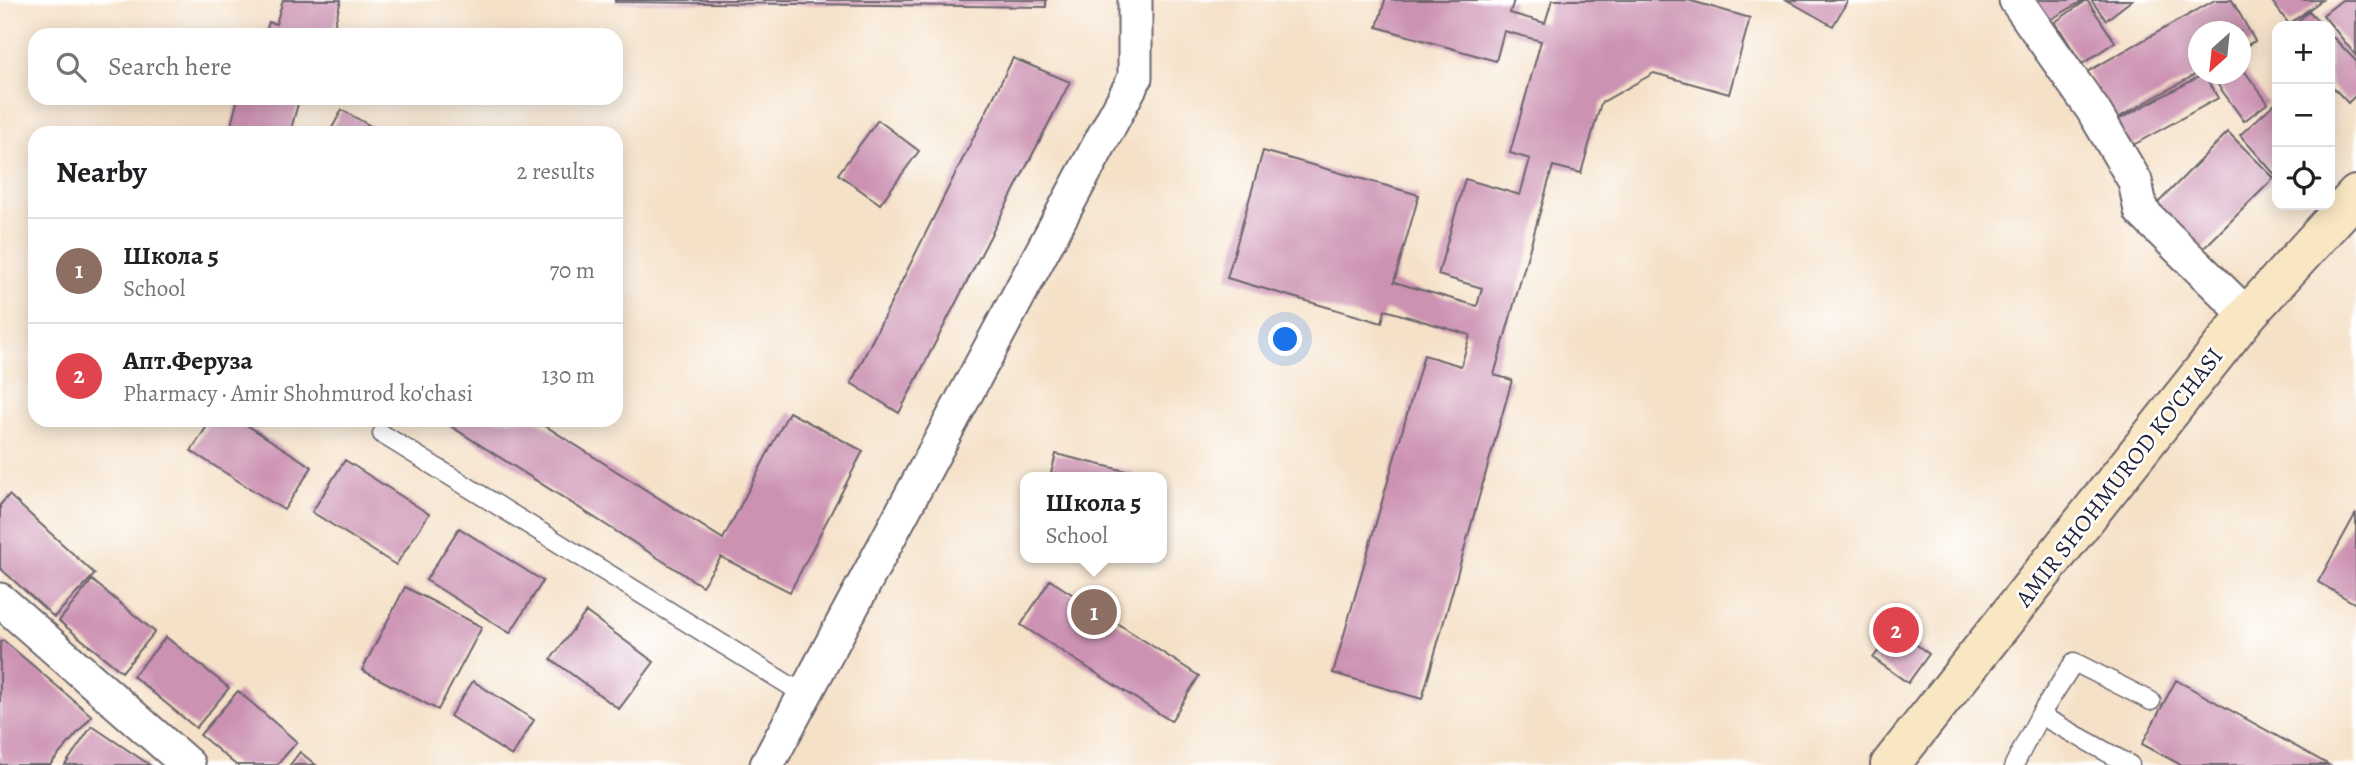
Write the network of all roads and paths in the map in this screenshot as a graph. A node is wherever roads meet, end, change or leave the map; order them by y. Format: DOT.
graph roads {
  1 [pos="1135,0"];
  2 [pos="2017,0"];
  3 [pos="2356,195"];
  4 [pos="2247,316"];
  5 [pos="382,433"];
  6 [pos="0,600"];
  7 [pos="805,695"];
  8 [pos="2151,701"];
  9 [pos="2040,715"];
  10 [pos="2024,762"];
  11 [pos="188,765"];
  12 [pos="767,765"];
  13 [pos="1889,765"];
  14 [pos="2130,765"];
  1 -- 7 [label="street"];
  2 -- 4 [label="street"];
  3 -- 4 [label="street, AMIR SHOHMUROD KO'CHASI"];
  4 -- 13 [label="street, AMIR SHOHMUROD KO'CHASI"];
  5 -- 7 [label="lane"];
  6 -- 11 [label="street"];
  7 -- 12 [label="street"];
  8 -- 9 [label="lane"];
  9 -- 10 [label="lane"];
  9 -- 14 [label="lane"];
}
